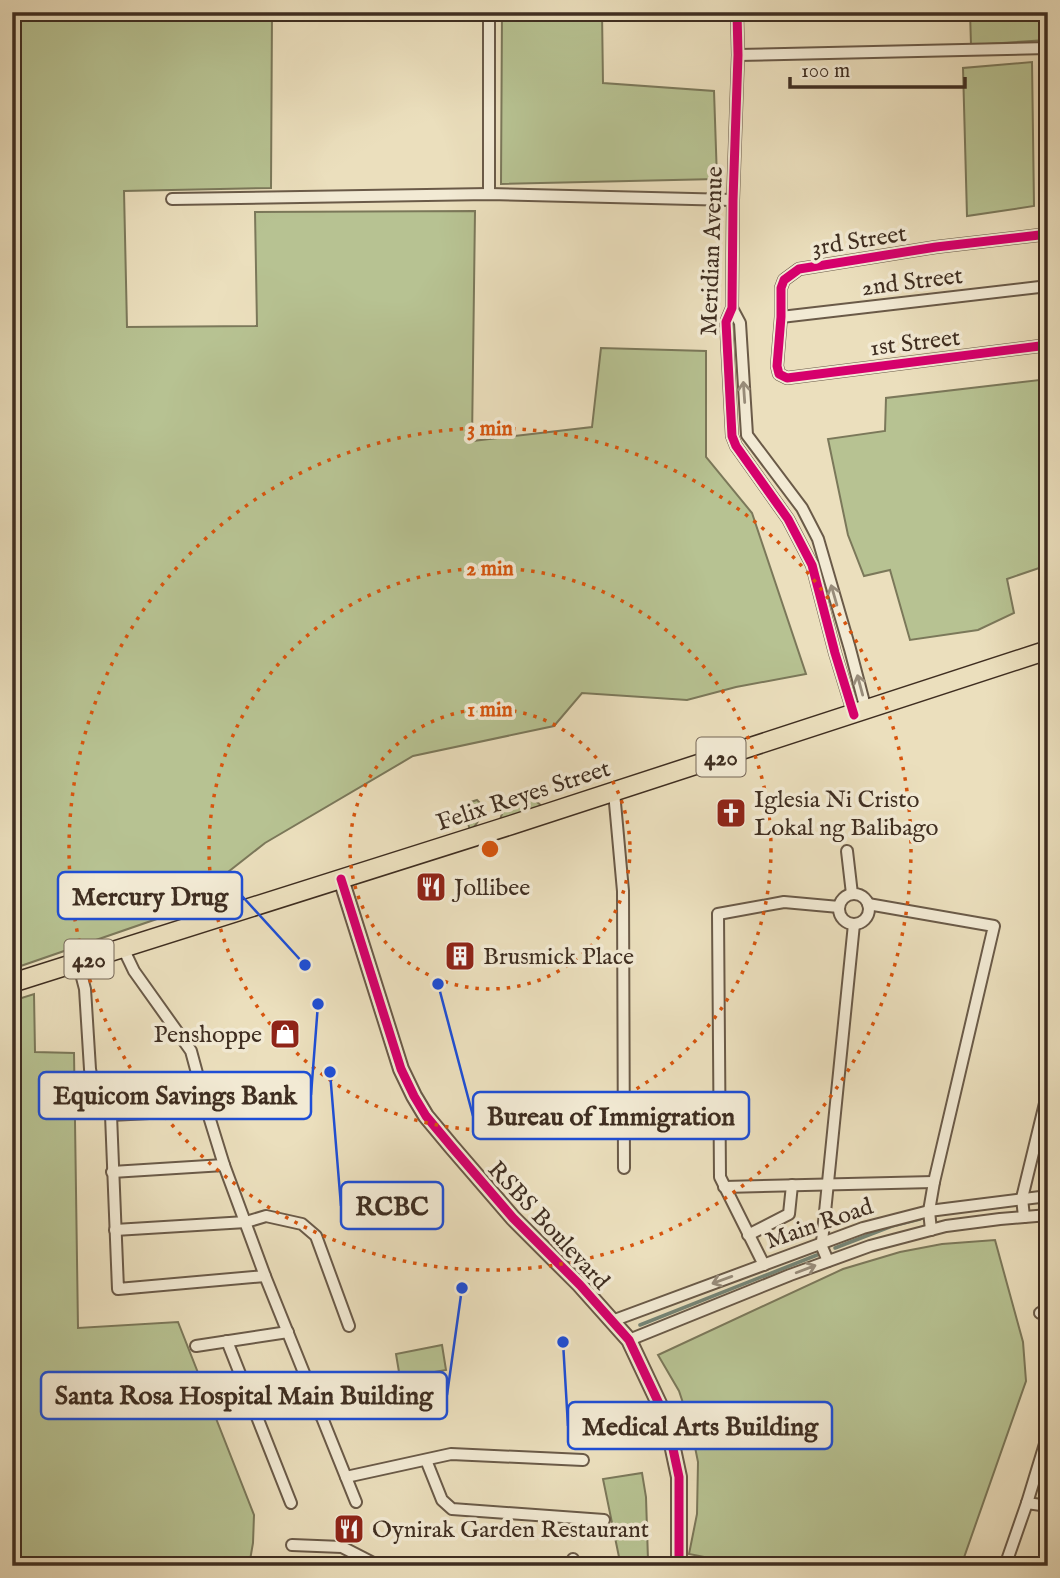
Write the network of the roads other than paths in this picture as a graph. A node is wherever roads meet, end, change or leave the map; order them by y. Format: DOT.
graph roads {
  1 [pos="489,12"];
  2 [pos="737,12"];
  3 [pos="1048,48"];
  4 [pos="738,55"];
  5 [pos="489,194"];
  6 [pos="172,199"];
  7 [pos="733,200"];
  8 [pos="1048,234"];
  9 [pos="1048,286"];
  10 [pos="732,308"];
  11 [pos="781,317"];
  12 [pos="1048,345"];
  13 [pos="787,378"];
  14 [pos="1048,650"];
  15 [pos="860,712"];
  16 [pos="614,792"];
  17 [pos="847,850"];
  18 [pos="341,879"];
  19 [pos="852,894"];
  20 [pos="868,904"];
  21 [pos="839,907"];
  22 [pos="854,924"];
  23 [pos="123,948"];
  24 [pos="78,962"];
  25 [pos="12,983"];
  26 [pos="1048,1091"];
  27 [pos="207,1110"];
  28 [pos="111,1115"];
  29 [pos="1044,1124"];
  30 [pos="224,1166"];
  31 [pos="624,1168"];
  32 [pos="112,1172"];
  33 [pos="934,1182"];
  34 [pos="827,1184"];
  35 [pos="792,1185"];
  36 [pos="724,1187"];
  37 [pos="1048,1196"];
  38 [pos="1022,1198"];
  39 [pos="929,1211"];
  40 [pos="1048,1215"];
  41 [pos="1024,1217"];
  42 [pos="246,1222"];
  43 [pos="115,1230"];
  44 [pos="931,1230"];
  45 [pos="748,1235"];
  46 [pos="822,1242"];
  47 [pos="828,1261"];
  48 [pos="764,1265"];
  49 [pos="265,1276"];
  50 [pos="612,1321"];
  51 [pos="349,1326"];
  52 [pos="288,1332"];
  53 [pos="629,1340"];
  54 [pos="228,1341"];
  55 [pos="196,1346"];
  56 [pos="437,1389"];
  57 [pos="320,1415"];
  58 [pos="1048,1434"];
  59 [pos="426,1460"];
  60 [pos="583,1460"];
  61 [pos="346,1477"];
  62 [pos="356,1502"];
  63 [pos="291,1503"];
  64 [pos="1027,1503"];
  65 [pos="1048,1506"];
  66 [pos="604,1520"];
  67 [pos="292,1545"];
  68 [pos="379,1566"];
  69 [pos="679,1566"];
  70 [pos="1005,1566"];
  1 -- 5 [label="street"];
  2 -- 4 [label="street, Meridian Avenue"];
  3 -- 4 [label="street"];
  4 -- 7 [label="street, Meridian Avenue"];
  5 -- 6 [label="street"];
  5 -- 7 [label="street"];
  7 -- 10 [label="street, Meridian Avenue"];
  8 -- 11 [label="street, 3rd Street"];
  9 -- 11 [label="street, 2nd Street"];
  15 -- 10 [label="street, Meridian Avenue, one-way"];
  10 -- 15 [label="street, Meridian Avenue"];
  11 -- 13 [label="street, 3rd Street"];
  12 -- 13 [label="street, 1st Street"];
  14 -- 15 [label="main road, Felix Reyes Street / 420"];
  15 -- 16 [label="main road, Felix Reyes Street / 420"];
  16 -- 18 [label="main road, Felix Reyes Street / 420"];
  16 -- 31 [label="street"];
  17 -- 19 [label="street"];
  18 -- 23 [label="main road, Felix Reyes Street / 420"];
  18 -- 50 [label="street, RSBS Boulevard"];
  19 -- 20 [label="street"];
  19 -- 21 [label="street"];
  20 -- 22 [label="street"];
  20 -- 33 [label="street"];
  21 -- 22 [label="street"];
  21 -- 36 [label="street"];
  22 -- 34 [label="street"];
  23 -- 24 [label="main road, Felix Reyes Street / 420"];
  23 -- 27 [label="street"];
  24 -- 25 [label="main road, Felix Reyes Street / 420"];
  24 -- 28 [label="street"];
  26 -- 29 [label="street"];
  27 -- 28 [label="street"];
  27 -- 30 [label="street"];
  28 -- 32 [label="street"];
  29 -- 38 [label="street"];
  30 -- 32 [label="street"];
  30 -- 42 [label="street"];
  32 -- 43 [label="street"];
  33 -- 34 [label="street"];
  33 -- 39 [label="street"];
  34 -- 35 [label="street"];
  34 -- 46 [label="street"];
  35 -- 36 [label="street"];
  35 -- 45 [label="street"];
  36 -- 45 [label="street"];
  37 -- 38 [label="street, Main Road"];
  38 -- 39 [label="street, Main Road"];
  38 -- 41 [label="street"];
  39 -- 44 [label="street"];
  39 -- 46 [label="street, Main Road"];
  40 -- 41 [label="street, Main Road"];
  41 -- 44 [label="street, Main Road"];
  42 -- 43 [label="street"];
  42 -- 49 [label="street"];
  42 -- 51 [label="street"];
  43 -- 49 [label="street"];
  44 -- 47 [label="street, Main Road"];
  45 -- 48 [label="street"];
  46 -- 47 [label="street"];
  46 -- 48 [label="street, Main Road"];
  53 -- 47 [label="street, Main Road, one-way"];
  48 -- 50 [label="street, Main Road, one-way"];
  49 -- 52 [label="street"];
  50 -- 53 [label="street, RSBS Boulevard"];
  52 -- 54 [label="street"];
  52 -- 57 [label="street"];
  53 -- 69 [label="street, RSBS Boulevard"];
  54 -- 55 [label="street"];
  54 -- 63 [label="street"];
  56 -- 57 [label="street"];
  57 -- 61 [label="street"];
  58 -- 64 [label="street"];
  59 -- 60 [label="street"];
  59 -- 61 [label="street"];
  59 -- 66 [label="street"];
  61 -- 62 [label="street"];
  64 -- 65 [label="street"];
  64 -- 70 [label="street"];
  67 -- 68 [label="street"];
}
